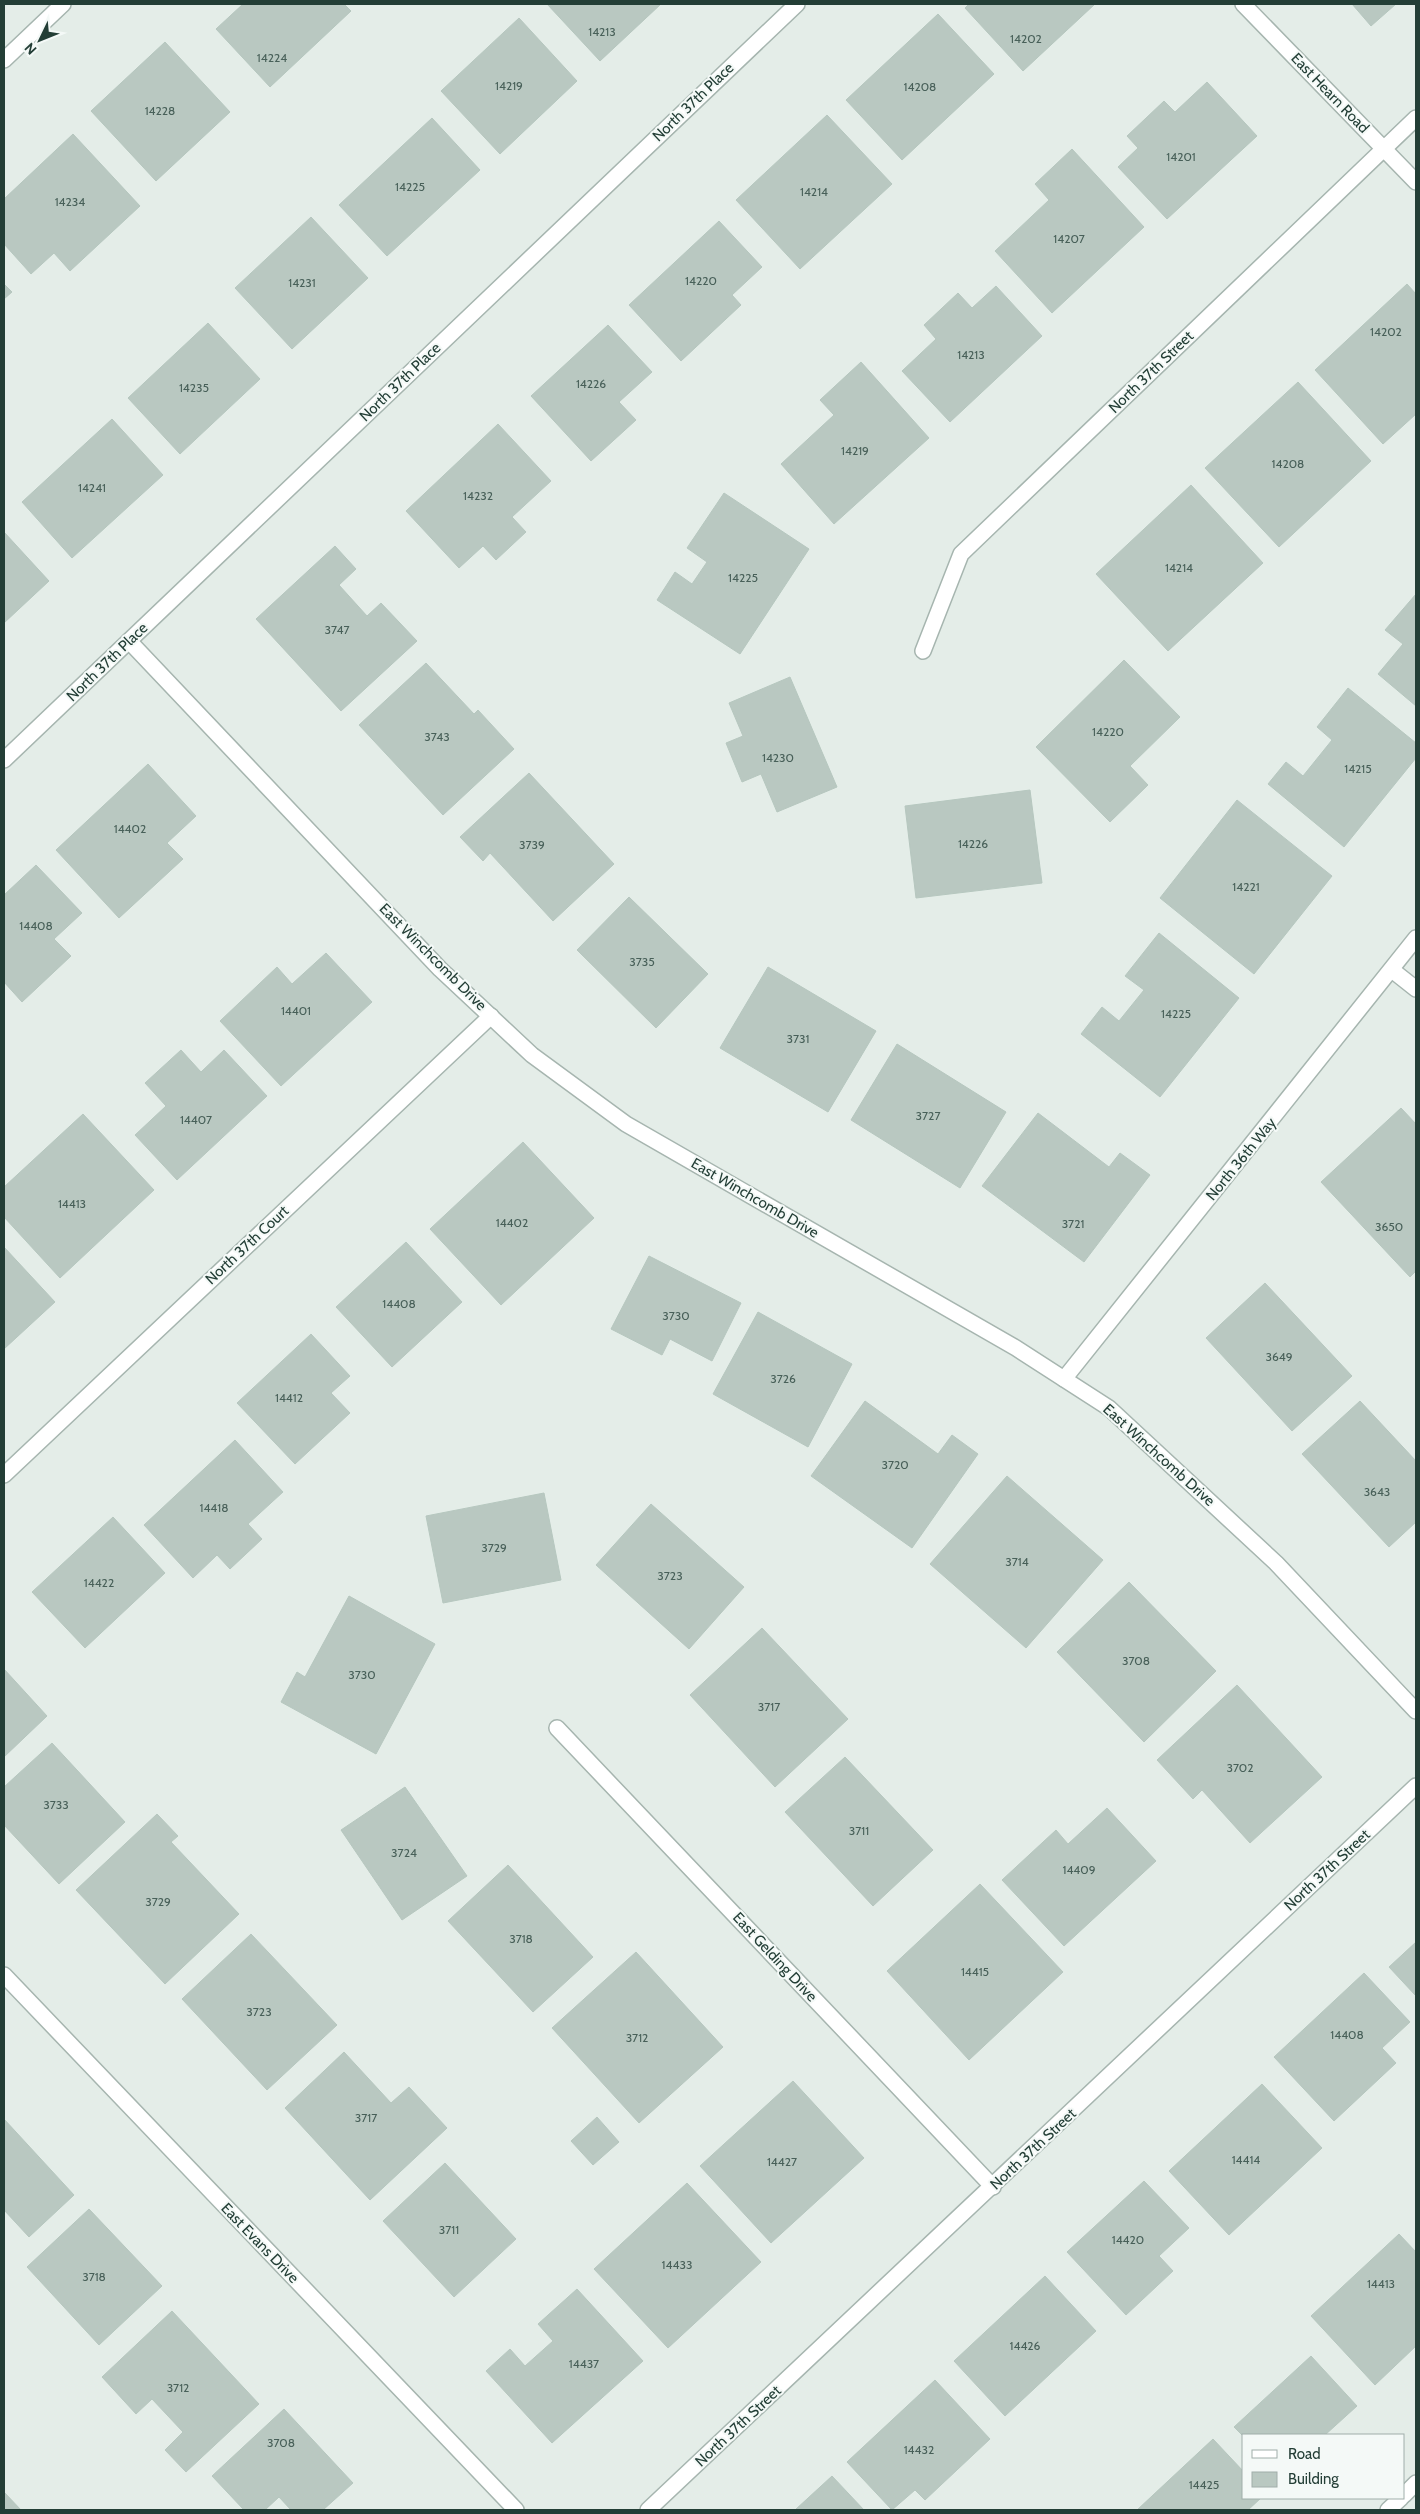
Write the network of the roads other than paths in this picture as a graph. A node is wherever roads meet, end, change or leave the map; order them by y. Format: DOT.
graph roads {
  1 [pos="63,4"];
  2 [pos="797,4"];
  3 [pos="1242,4"];
  4 [pos="4,60"];
  5 [pos="1416,118"];
  6 [pos="1384,148"];
  7 [pos="1416,182"];
  8 [pos="129,641"];
  9 [pos="923,650"];
  10 [pos="4,760"];
  11 [pos="1416,938"];
  12 [pos="1392,970"];
  13 [pos="1416,989"];
  14 [pos="491,1016"];
  15 [pos="1064,1379"];
  16 [pos="4,1475"];
  17 [pos="1416,1711"];
  18 [pos="557,1728"];
  19 [pos="1416,1786"];
  20 [pos="4,1976"];
  21 [pos="993,2187"];
  22 [pos="1416,2483"];
  23 [pos="1405,2494"];
  24 [pos="1400,2499"];
  25 [pos="516,2510"];
  26 [pos="648,2510"];
  27 [pos="1388,2510"];
  1 -- 4 [label="street"];
  2 -- 8 [label="street, North 37th Place"];
  3 -- 6 [label="street, East Hearn Road"];
  5 -- 6 [label="street, North 37th Street"];
  6 -- 7 [label="street, East Hearn Road"];
  6 -- 9 [label="street, North 37th Street"];
  8 -- 10 [label="street, North 37th Place"];
  8 -- 14 [label="street, East Winchcomb Drive"];
  11 -- 12 [label="street, North 36th Way"];
  12 -- 13 [label="street"];
  12 -- 15 [label="street, North 36th Way"];
  14 -- 15 [label="street, East Winchcomb Drive"];
  14 -- 16 [label="street, North 37th Court"];
  15 -- 17 [label="street, East Winchcomb Drive"];
  18 -- 21 [label="street, East Gelding Drive"];
  19 -- 21 [label="street, North 37th Street"];
  20 -- 25 [label="street, East Evans Drive"];
  21 -- 26 [label="street, North 37th Street"];
  22 -- 23 [label="street"];
  24 -- 27 [label="street"];
}
